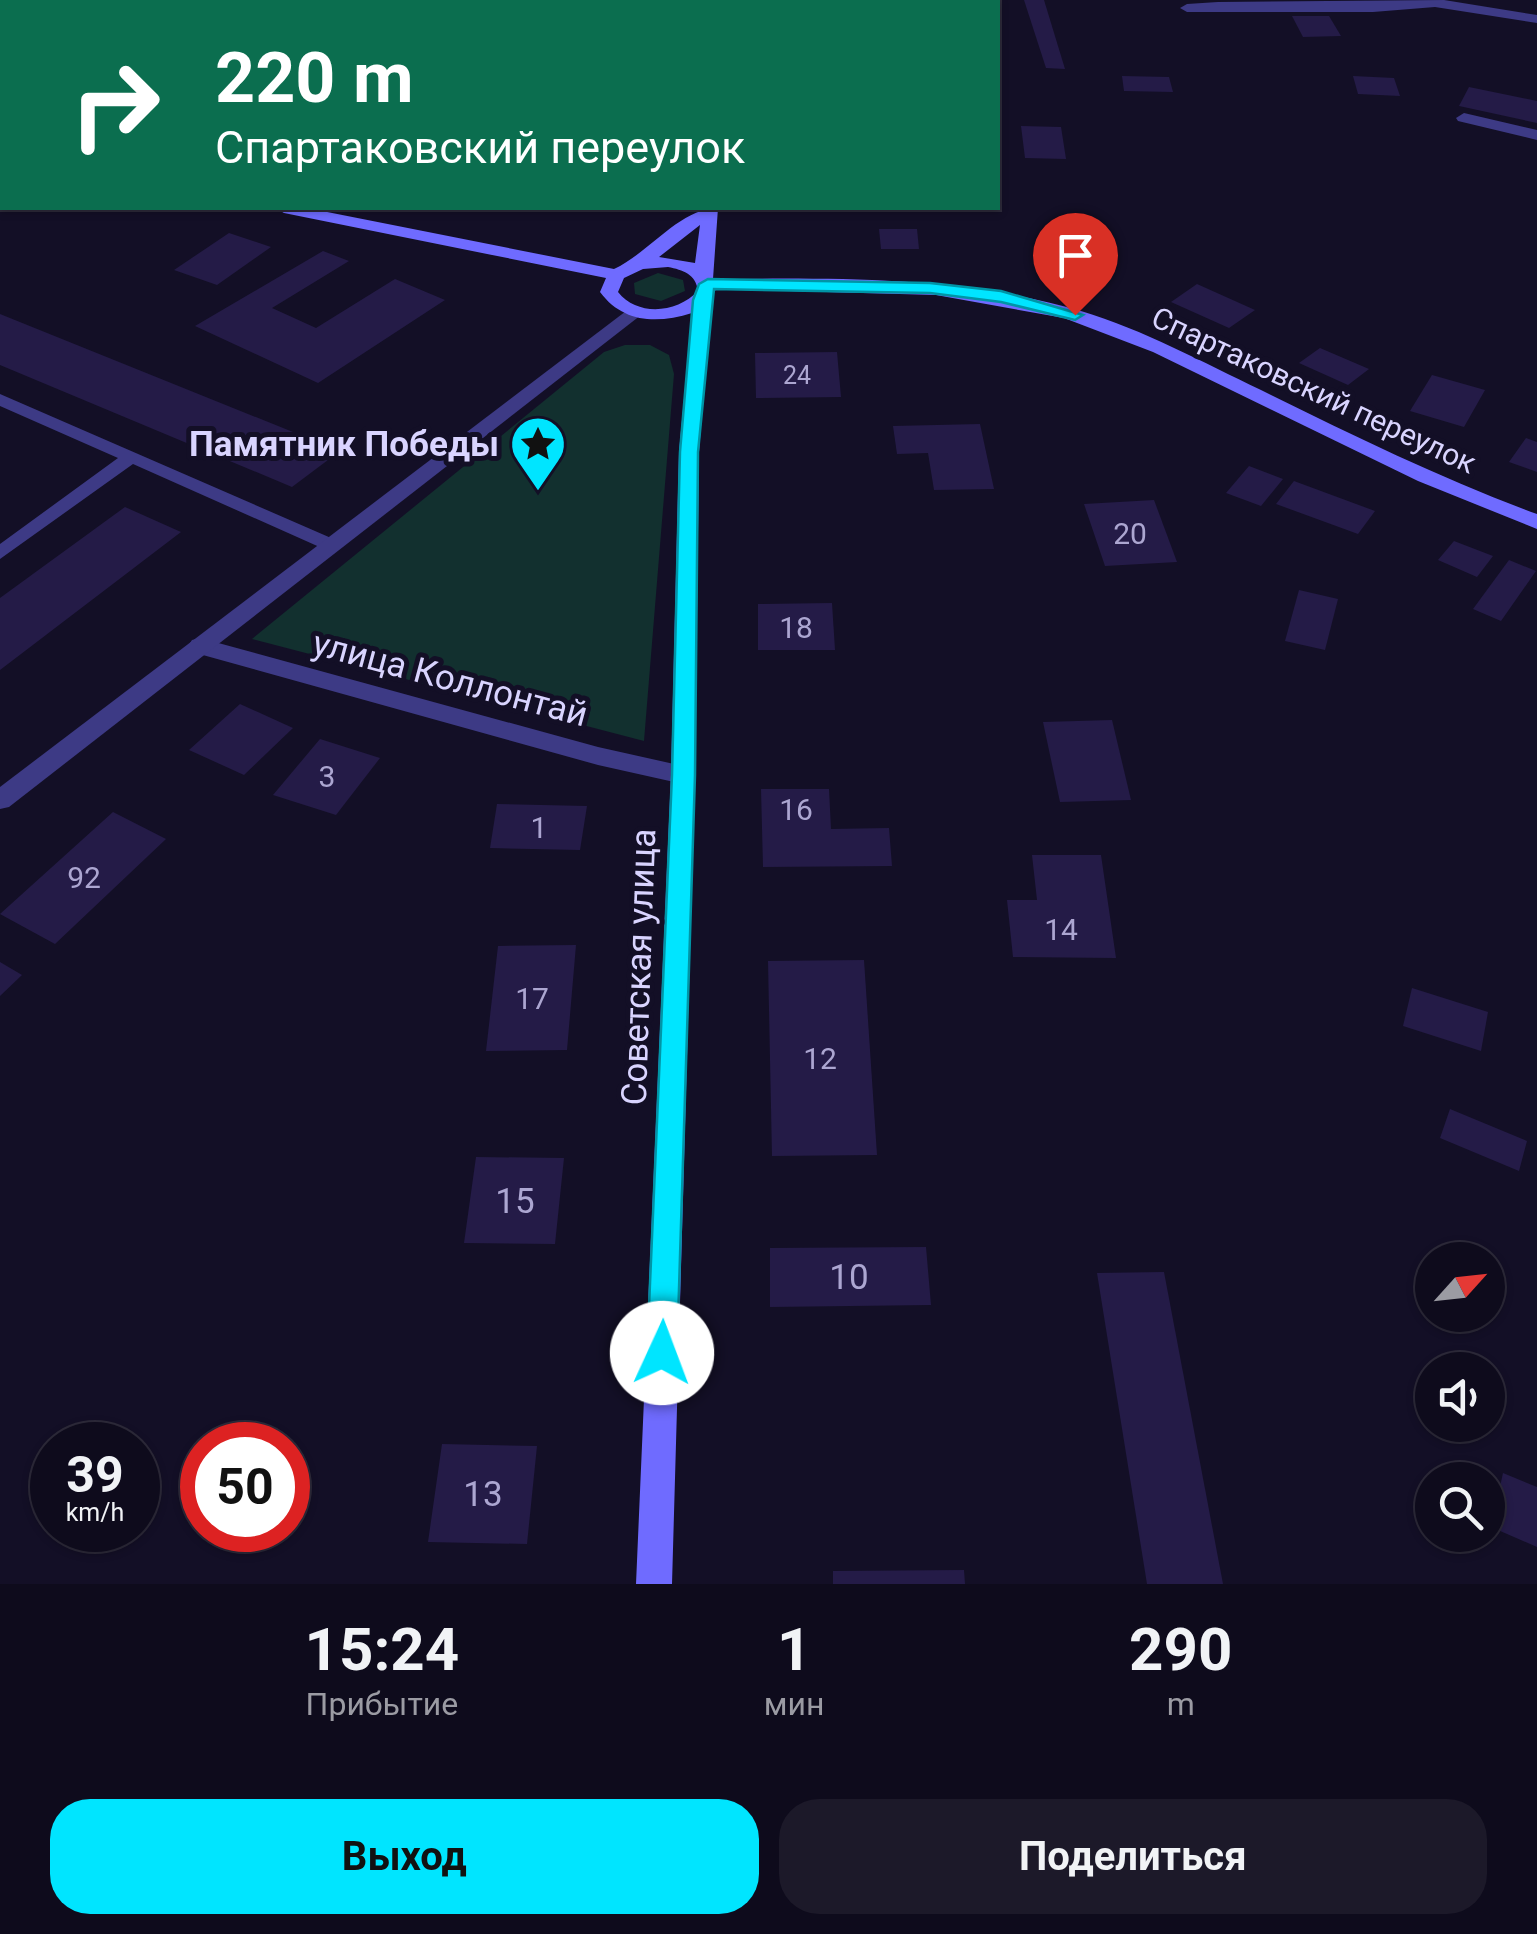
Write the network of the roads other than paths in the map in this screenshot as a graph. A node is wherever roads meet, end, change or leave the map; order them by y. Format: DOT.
graph roads {
  1 [pos="1434,2"];
  2 [pos="1186,8"];
  3 [pos="1537,19"];
  4 [pos="1464,118"];
  5 [pos="1537,135"];
  6 [pos="294,210"];
  7 [pos="707,210"];
  8 [pos="710,210"];
  9 [pos="638,264"];
  10 [pos="616,275"];
  11 [pos="704,286"];
  12 [pos="641,313"];
  13 [pos="696,353"];
  14 [pos="0,399"];
  15 [pos="131,458"];
  16 [pos="1537,522"];
  17 [pos="331,545"];
  18 [pos="0,553"];
  19 [pos="200,646"];
  20 [pos="683,775"];
  21 [pos="0,800"];
  22 [pos="654,1584"];
  1 -- 2 [label="street"];
  1 -- 3 [label="street"];
  4 -- 5 [label="street"];
  6 -- 10 [label="main road"];
  7 -- 9 [label="main road, Советская улица"];
  8 -- 11 [label="main road, Советская улица"];
  9 -- 10 [label="main road, Советская улица"];
  9 -- 11 [label="main road"];
  10 -- 12 [label="main road"];
  11 -- 12 [label="main road"];
  11 -- 13 [label="main road, Советская улица"];
  11 -- 16 [label="main road, Спартаковский переулок"];
  12 -- 13 [label="main road"];
  12 -- 17 [label="street"];
  13 -- 20 [label="main road, Советская улица"];
  14 -- 15 [label="lane"];
  15 -- 17 [label="lane"];
  15 -- 18 [label="lane"];
  17 -- 19 [label="street"];
  19 -- 20 [label="street, улица Коллонтай"];
  19 -- 21 [label="street"];
  20 -- 22 [label="main road, Советская улица"];
}
